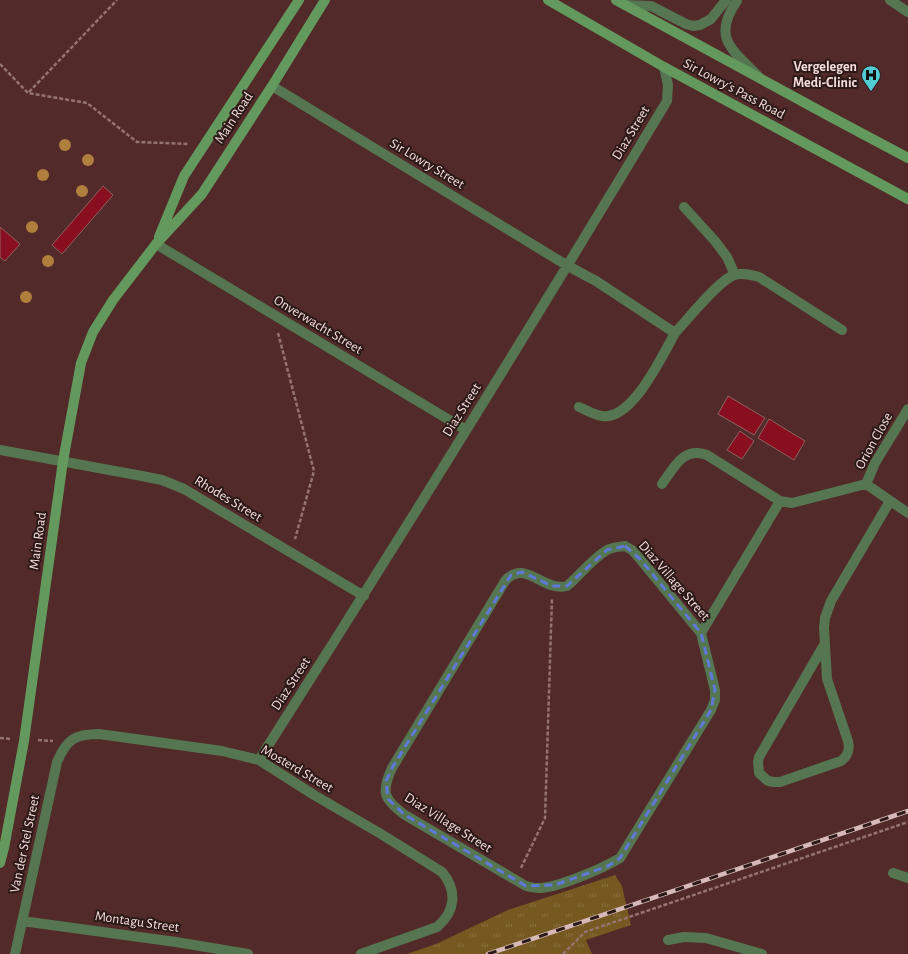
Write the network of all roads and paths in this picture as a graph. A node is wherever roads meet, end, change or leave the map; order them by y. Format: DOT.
graph roads {
  1 [pos="117,0"];
  2 [pos="293,0"];
  3 [pos="299,0"];
  4 [pos="325,0"];
  5 [pos="548,0"];
  6 [pos="726,0"];
  7 [pos="890,0"];
  8 [pos="737,1"];
  9 [pos="621,3"];
  10 [pos="908,12"];
  11 [pos="288,17"];
  12 [pos="0,64"];
  13 [pos="664,67"];
  14 [pos="762,80"];
  15 [pos="272,86"];
  16 [pos="28,93"];
  17 [pos="205,144"];
  18 [pos="908,158"];
  19 [pos="908,199"];
  20 [pos="684,206"];
  21 [pos="156,244"];
  22 [pos="568,266"];
  23 [pos="735,275"];
  24 [pos="273,314"];
  25 [pos="842,330"];
  26 [pos="675,333"];
  27 [pos="579,407"];
  28 [pos="908,408"];
  29 [pos="466,430"];
  30 [pos="0,450"];
  31 [pos="63,461"];
  32 [pos="662,484"];
  33 [pos="866,484"];
  34 [pos="780,501"];
  35 [pos="890,501"];
  36 [pos="908,513"];
  37 [pos="291,553"];
  38 [pos="552,586"];
  39 [pos="364,596"];
  40 [pos="701,633"];
  41 [pos="824,645"];
  42 [pos="69,742"];
  43 [pos="259,760"];
  44 [pos="908,822"];
  45 [pos="0,863"];
  46 [pos="893,873"];
  47 [pos="908,878"];
  48 [pos="515,881"];
  49 [pos="22,921"];
  50 [pos="668,940"];
  51 [pos="14,954"];
  52 [pos="248,954"];
  53 [pos="361,954"];
  54 [pos="563,954"];
  55 [pos="762,954"];
  1 -- 16 [label="path"];
  2 -- 11 [label="main road"];
  3 -- 11 [label="main road, Main Road"];
  4 -- 15 [label="main road, Main Road"];
  5 -- 13 [label="main road, Sir Lowry's Pass Road"];
  6 -- 9 [label="street"];
  7 -- 10 [label="street"];
  8 -- 14 [label="street"];
  9 -- 14 [label="main road, Sir Lowry's Pass Road"];
  11 -- 17 [label="main road, Main Road"];
  12 -- 16 [label="path"];
  13 -- 19 [label="main road, Sir Lowry's Pass Road"];
  13 -- 22 [label="street, Diaz Street"];
  14 -- 18 [label="main road, Sir Lowry's Pass Road"];
  15 -- 21 [label="main road, Main Road"];
  15 -- 22 [label="street, Sir Lowry Street"];
  16 -- 17 [label="path"];
  17 -- 21 [label="main road, Main Road"];
  20 -- 23 [label="street"];
  21 -- 24 [label="street, Onverwacht Street"];
  21 -- 31 [label="main road, Main Road"];
  22 -- 26 [label="street, Sir Lowry Street"];
  22 -- 29 [label="street, Diaz Street"];
  23 -- 25 [label="street"];
  23 -- 26 [label="street"];
  24 -- 29 [label="street, Onverwacht Street"];
  24 -- 37 [label="path"];
  26 -- 27 [label="street"];
  28 -- 33 [label="street, Orion Close"];
  29 -- 39 [label="street, Diaz Street"];
  30 -- 31 [label="street, Rhodes Street"];
  31 -- 37 [label="street, Rhodes Street"];
  31 -- 45 [label="main road, Main Road"];
  32 -- 34 [label="street"];
  33 -- 34 [label="street"];
  33 -- 35 [label="street, Orion Close"];
  34 -- 40 [label="street, Diaz Village Street"];
  35 -- 36 [label="street, Orion Close"];
  35 -- 41 [label="street"];
  37 -- 39 [label="street, Rhodes Street"];
  38 -- 40 [label="street, Diaz Village Street"];
  38 -- 48 [label="path"];
  38 -- 48 [label="street, Diaz Village Street"];
  39 -- 43 [label="street, Diaz Street"];
  40 -- 48 [label="street, Diaz Village Street"];
  41 -- 41 [label="street"];
  42 -- 43 [label="street, Mosterd Street"];
  42 -- 49 [label="street, Van der Stel Street"];
  43 -- 53 [label="street, Mosterd Street"];
  44 -- 54 [label="path"];
  46 -- 47 [label="street"];
  49 -- 51 [label="street, Van der Stel Street"];
  49 -- 52 [label="street, Montagu Street"];
  50 -- 55 [label="street"];
}
